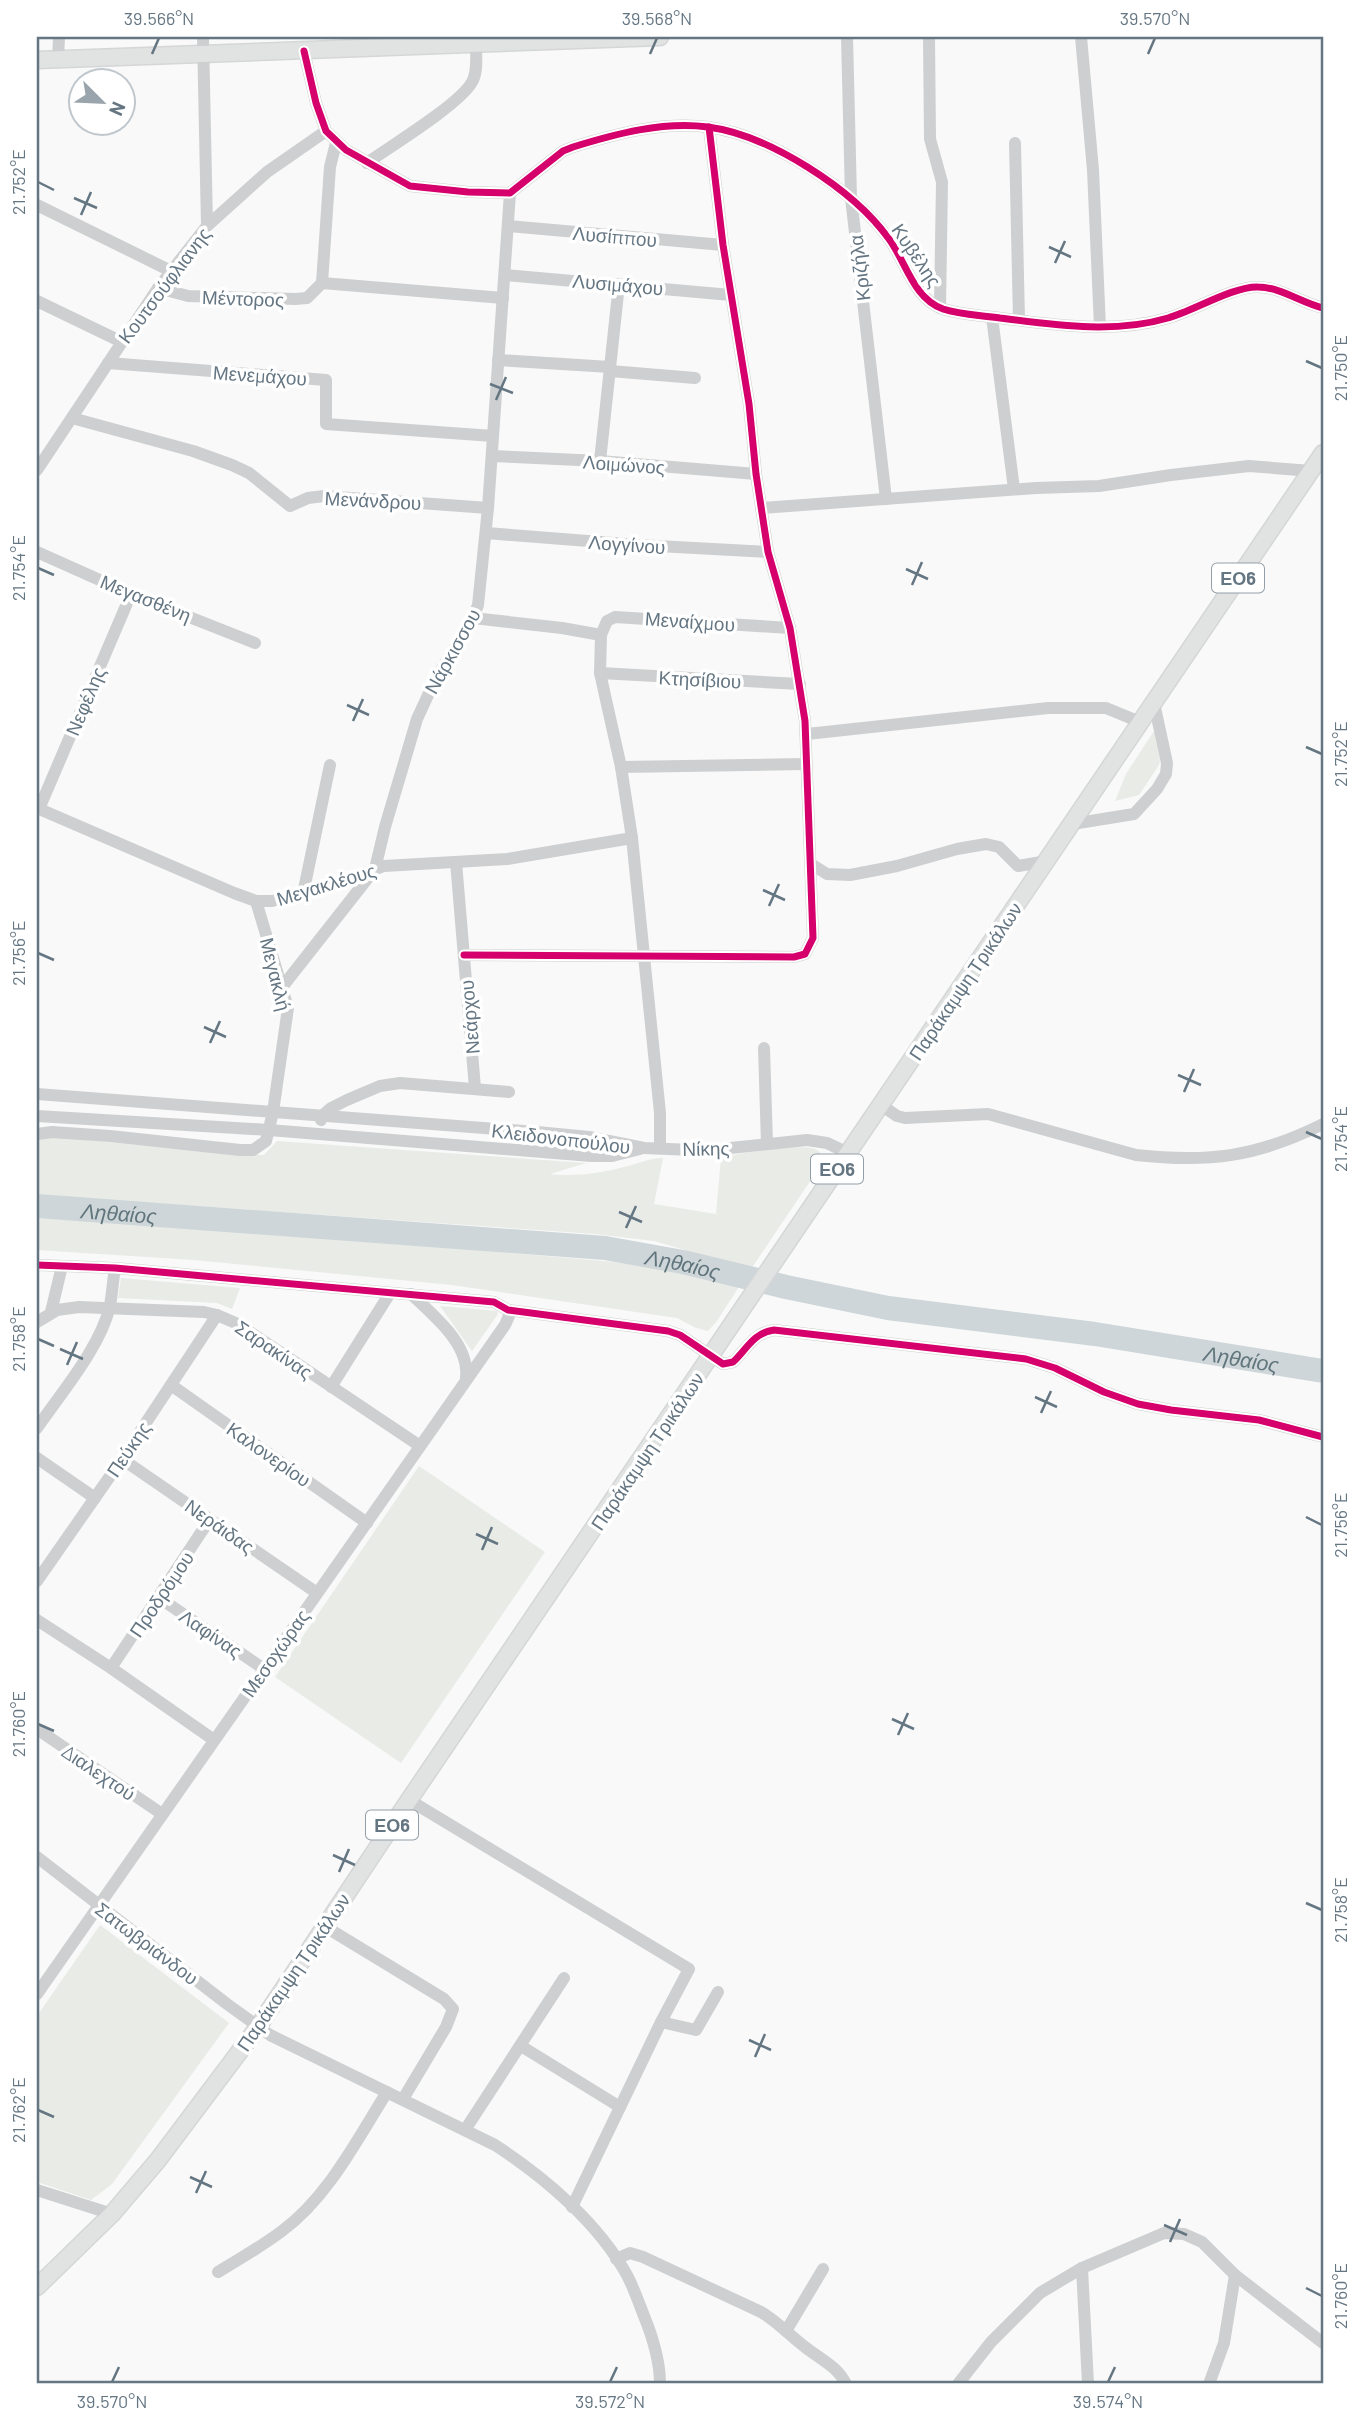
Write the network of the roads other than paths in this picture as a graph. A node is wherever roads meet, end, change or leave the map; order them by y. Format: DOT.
graph roads {
  1 [pos="59,37"];
  2 [pos="203,37"];
  3 [pos="660,37"];
  4 [pos="847,37"];
  5 [pos="929,37"];
  6 [pos="1081,37"];
  7 [pos="428,41"];
  8 [pos="350,43"];
  9 [pos="285,44"];
  10 [pos="476,44"];
  11 [pos="304,51"];
  12 [pos="204,55"];
  13 [pos="37,60"];
  14 [pos="58,60"];
  15 [pos="709,127"];
  16 [pos="326,131"];
  17 [pos="336,143"];
  18 [pos="1015,143"];
  19 [pos="367,163"];
  20 [pos="510,193"];
  21 [pos="851,198"];
  22 [pos="37,205"];
  23 [pos="207,226"];
  24 [pos="508,226"];
  25 [pos="723,246"];
  26 [pos="171,271"];
  27 [pos="505,275"];
  28 [pos="322,283"];
  29 [pos="619,284"];
  30 [pos="158,288"];
  31 [pos="731,295"];
  32 [pos="503,298"];
  33 [pos="37,301"];
  34 [pos="940,308"];
  35 [pos="1323,308"];
  36 [pos="992,317"];
  37 [pos="1019,320"];
  38 [pos="1100,327"];
  39 [pos="122,342"];
  40 [pos="498,360"];
  41 [pos="108,363"];
  42 [pos="610,369"];
  43 [pos="695,378"];
  44 [pos="72,418"];
  45 [pos="493,436"];
  46 [pos="1323,453"];
  47 [pos="492,456"];
  48 [pos="600,461"];
  49 [pos="39,463"];
  50 [pos="1311,471"];
  51 [pos="756,474"];
  52 [pos="1014,489"];
  53 [pos="886,499"];
  54 [pos="488,508"];
  55 [pos="761,508"];
  56 [pos="486,533"];
  57 [pos="37,552"];
  58 [pos="768,552"];
  59 [pos="131,594"];
  60 [pos="473,618"];
  61 [pos="790,628"];
  62 [pos="600,635"];
  63 [pos="256,643"];
  64 [pos="600,673"];
  65 [pos="800,684"];
  66 [pos="1154,703"];
  67 [pos="1140,722"];
  68 [pos="807,734"];
  69 [pos="805,764"];
  70 [pos="330,765"];
  71 [pos="621,767"];
  72 [pos="38,808"];
  73 [pos="1072,824"];
  74 [pos="632,838"];
  75 [pos="1047,861"];
  76 [pos="456,862"];
  77 [pos="811,864"];
  78 [pos="375,869"];
  79 [pos="303,894"];
  80 [pos="256,901"];
  81 [pos="464,954"];
  82 [pos="645,955"];
  83 [pos="283,986"];
  84 [pos="764,1048"];
  85 [pos="475,1088"];
  86 [pos="509,1092"];
  87 [pos="37,1094"];
  88 [pos="881,1105"];
  89 [pos="273,1112"];
  90 [pos="42,1116"];
  91 [pos="322,1116"];
  92 [pos="1323,1124"];
  93 [pos="269,1130"];
  94 [pos="52,1132"];
  95 [pos="37,1134"];
  96 [pos="319,1135"];
  97 [pos="767,1144"];
  98 [pos="644,1148"];
  99 [pos="660,1148"];
  100 [pos="848,1153"];
  101 [pos="37,1265"];
  102 [pos="62,1266"];
  103 [pos="115,1268"];
  104 [pos="390,1293"];
  105 [pos="411,1294"];
  106 [pos="110,1308"];
  107 [pos="508,1310"];
  108 [pos="51,1312"];
  109 [pos="217,1315"];
  110 [pos="37,1322"];
  111 [pos="711,1356"];
  112 [pos="466,1381"];
  113 [pos="171,1385"];
  114 [pos="331,1387"];
  115 [pos="37,1428"];
  116 [pos="1323,1437"];
  117 [pos="420,1446"];
  118 [pos="37,1458"];
  119 [pos="122,1458"];
  120 [pos="95,1498"];
  121 [pos="211,1520"];
  122 [pos="367,1523"];
  123 [pos="37,1581"];
  124 [pos="317,1593"];
  125 [pos="158,1597"];
  126 [pos="37,1620"];
  127 [pos="111,1668"];
  128 [pos="264,1670"];
  129 [pos="37,1729"];
  130 [pos="214,1740"];
  131 [pos="409,1800"];
  132 [pos="162,1814"];
  133 [pos="37,1857"];
  134 [pos="98,1906"];
  135 [pos="324,1926"];
  136 [pos="564,1978"];
  137 [pos="38,1988"];
  138 [pos="718,1992"];
  139 [pos="661,2022"];
  140 [pos="258,2027"];
  141 [pos="521,2046"];
  142 [pos="387,2092"];
  143 [pos="403,2099"];
  144 [pos="620,2107"];
  145 [pos="465,2130"];
  146 [pos="37,2190"];
  147 [pos="572,2207"];
  148 [pos="112,2214"];
  149 [pos="616,2259"];
  150 [pos="1082,2268"];
  151 [pos="823,2269"];
  152 [pos="218,2272"];
  153 [pos="1235,2275"];
  154 [pos="37,2287"];
  155 [pos="786,2331"];
  156 [pos="1323,2343"];
  157 [pos="660,2384"];
  158 [pos="846,2384"];
  159 [pos="958,2384"];
  160 [pos="1088,2384"];
  161 [pos="1209,2384"];
  1 -- 14 [label="street"];
  2 -- 12 [label="street"];
  3 -- 10 [label="main road"];
  4 -- 21 [label="street, Κριζήλα"];
  5 -- 34 [label="street"];
  6 -- 38 [label="street"];
  7 -- 8 [label="main road"];
  7 -- 10 [label="main road"];
  8 -- 11 [label="main road"];
  9 -- 11 [label="main road"];
  9 -- 12 [label="main road"];
  10 -- 19 [label="street"];
  11 -- 16 [label="street"];
  12 -- 14 [label="main road"];
  12 -- 23 [label="street"];
  13 -- 14 [label="main road"];
  15 -- 20 [label="street, Κυβέλης"];
  15 -- 21 [label="street, Κυβέλης"];
  15 -- 25 [label="street"];
  16 -- 17 [label="street"];
  16 -- 23 [label="street, Κουτσούφλιανης"];
  17 -- 19 [label="street"];
  17 -- 28 [label="street"];
  18 -- 37 [label="street"];
  19 -- 20 [label="street"];
  20 -- 24 [label="street, Νάρκισσου"];
  21 -- 34 [label="street, Κυβέλης"];
  21 -- 53 [label="street, Κριζήλα"];
  22 -- 26 [label="street"];
  23 -- 26 [label="street, Κουτσούφλιανης"];
  24 -- 25 [label="street, Λυσίππου"];
  24 -- 27 [label="street, Νάρκισσου"];
  25 -- 31 [label="street"];
  26 -- 30 [label="street, Κουτσούφλιανης"];
  27 -- 29 [label="street, Λυσιμάχου"];
  27 -- 32 [label="street, Νάρκισσου"];
  28 -- 30 [label="street, Μέντορος"];
  28 -- 32 [label="street"];
  29 -- 31 [label="street, Λυσιμάχου"];
  29 -- 42 [label="street"];
  30 -- 39 [label="street, Κουτσούφλιανης"];
  31 -- 51 [label="street"];
  32 -- 40 [label="street, Νάρκισσου"];
  33 -- 39 [label="street"];
  34 -- 36 [label="street, Κυβέλης"];
  35 -- 38 [label="street, Κυβέλης"];
  36 -- 37 [label="street, Κυβέλης"];
  36 -- 52 [label="street"];
  37 -- 38 [label="street, Κυβέλης"];
  39 -- 41 [label="street, Κουτσούφλιανης"];
  40 -- 42 [label="street"];
  40 -- 45 [label="street, Νάρκισσου"];
  41 -- 44 [label="street, Κουτσούφλιανης"];
  41 -- 45 [label="street, Μενεμάχου"];
  42 -- 43 [label="street"];
  42 -- 48 [label="street"];
  44 -- 49 [label="street, Κουτσούφλιανης"];
  44 -- 54 [label="street, Μενάνδρου"];
  45 -- 47 [label="street, Νάρκισσου"];
  46 -- 50 [label="main road, Παράκαμψη Τρικάλων / ΕΟ6"];
  47 -- 48 [label="street, Λοιμώνος"];
  47 -- 54 [label="street, Νάρκισσου"];
  48 -- 51 [label="street, Λοιμώνος"];
  50 -- 52 [label="street"];
  50 -- 66 [label="main road, Παράκαμψη Τρικάλων / ΕΟ6"];
  51 -- 55 [label="street"];
  52 -- 53 [label="street"];
  53 -- 55 [label="street"];
  54 -- 56 [label="street, Νάρκισσου"];
  55 -- 58 [label="street"];
  56 -- 58 [label="street, Λογγίνου"];
  56 -- 60 [label="street, Νάρκισσου"];
  57 -- 59 [label="street, Μεγασθένη"];
  58 -- 61 [label="street"];
  59 -- 63 [label="street, Μεγασθένη"];
  59 -- 72 [label="street, Νεφέλης"];
  60 -- 62 [label="street"];
  60 -- 78 [label="street, Νάρκισσου"];
  61 -- 62 [label="street, Μεναίχμου"];
  61 -- 65 [label="street"];
  62 -- 64 [label="street"];
  64 -- 65 [label="street, Κτησίβιου"];
  64 -- 71 [label="street"];
  65 -- 68 [label="street"];
  66 -- 67 [label="main road, Παράκαμψη Τρικάλων / ΕΟ6"];
  66 -- 73 [label="street"];
  67 -- 68 [label="street"];
  67 -- 73 [label="main road, Παράκαμψη Τρικάλων / ΕΟ6"];
  68 -- 69 [label="street"];
  69 -- 71 [label="street"];
  69 -- 77 [label="street"];
  70 -- 79 [label="street"];
  71 -- 74 [label="street"];
  72 -- 80 [label="street, Μεγακλέους"];
  73 -- 75 [label="main road, Παράκαμψη Τρικάλων / ΕΟ6"];
  74 -- 76 [label="street, Μεγακλέους"];
  74 -- 82 [label="street"];
  75 -- 77 [label="street"];
  75 -- 88 [label="main road, Παράκαμψη Τρικάλων / ΕΟ6"];
  76 -- 78 [label="street, Μεγακλέους"];
  76 -- 81 [label="street, Νεάρχου"];
  77 -- 82 [label="street"];
  78 -- 79 [label="street, Μεγακλέους"];
  78 -- 83 [label="street, Νάρκισσου"];
  79 -- 80 [label="street, Μεγακλέους"];
  80 -- 83 [label="street, Μεγακλή"];
  81 -- 82 [label="street"];
  81 -- 85 [label="street, Νεάρχου"];
  82 -- 99 [label="street"];
  83 -- 89 [label="street, Μεγακλή"];
  84 -- 97 [label="street"];
  85 -- 86 [label="street"];
  85 -- 91 [label="street"];
  87 -- 89 [label="street, Κλειδονοπούλου"];
  88 -- 92 [label="street"];
  88 -- 100 [label="main road, Παράκαμψη Τρικάλων / ΕΟ6"];
  89 -- 91 [label="street, Κλειδονοπούλου"];
  89 -- 93 [label="street, Μεγακλή"];
  90 -- 93 [label="street, Κλειδονοπούλου"];
  90 -- 94 [label="street"];
  91 -- 96 [label="street"];
  91 -- 98 [label="street, Κλειδονοπούλου"];
  93 -- 94 [label="street"];
  93 -- 96 [label="street, Κλειδονοπούλου"];
  94 -- 95 [label="street"];
  96 -- 98 [label="street, Κλειδονοπούλου"];
  97 -- 99 [label="street, Νίκης"];
  97 -- 100 [label="street, Νίκης"];
  98 -- 99 [label="street, Νίκης"];
  100 -- 111 [label="main road, Παράκαμψη Τρικάλων / ΕΟ6"];
  101 -- 102 [label="street"];
  102 -- 103 [label="street"];
  102 -- 108 [label="street"];
  103 -- 104 [label="street"];
  103 -- 106 [label="street"];
  104 -- 105 [label="street"];
  104 -- 114 [label="street"];
  105 -- 107 [label="street"];
  105 -- 112 [label="street"];
  106 -- 108 [label="street, Σαρακίνας"];
  106 -- 109 [label="street, Σαρακίνας"];
  106 -- 115 [label="street"];
  107 -- 111 [label="street"];
  107 -- 112 [label="street, Μεσοχώρας"];
  108 -- 110 [label="street"];
  109 -- 113 [label="street, Πεύκης"];
  109 -- 114 [label="street, Σαρακίνας"];
  111 -- 116 [label="street"];
  111 -- 131 [label="main road, Παράκαμψη Τρικάλων / ΕΟ6"];
  112 -- 117 [label="street, Μεσοχώρας"];
  113 -- 119 [label="street, Πεύκης"];
  113 -- 122 [label="street, Καλονερίου"];
  114 -- 117 [label="street, Σαρακίνας"];
  117 -- 122 [label="street, Μεσοχώρας"];
  118 -- 120 [label="street"];
  119 -- 120 [label="street, Πεύκης"];
  119 -- 121 [label="street, Νεράιδας"];
  120 -- 123 [label="street, Πεύκης"];
  121 -- 124 [label="street, Νεράιδας"];
  121 -- 125 [label="street, Προδρόμου"];
  122 -- 124 [label="street, Μεσοχώρας"];
  124 -- 128 [label="street, Μεσοχώρας"];
  125 -- 127 [label="street, Προδρόμου"];
  125 -- 128 [label="street, Λαφίνας"];
  126 -- 127 [label="street"];
  127 -- 130 [label="street"];
  128 -- 130 [label="street, Μεσοχώρας"];
  129 -- 132 [label="street, Διαλεχτού"];
  130 -- 132 [label="street, Μεσοχώρας"];
  131 -- 135 [label="main road, Παράκαμψη Τρικάλων / ΕΟ6"];
  131 -- 139 [label="street"];
  132 -- 134 [label="street, Μεσοχώρας"];
  133 -- 134 [label="street, Σατωβριάνδου"];
  134 -- 137 [label="street, Μεσοχώρας"];
  134 -- 140 [label="street, Σατωβριάνδου"];
  135 -- 140 [label="main road, Παράκαμψη Τρικάλων / ΕΟ6"];
  135 -- 143 [label="street"];
  136 -- 141 [label="street"];
  138 -- 139 [label="street"];
  139 -- 144 [label="street"];
  140 -- 142 [label="street, Σατωβριάνδου"];
  140 -- 148 [label="main road, Παράκαμψη Τρικάλων / ΕΟ6"];
  141 -- 144 [label="street"];
  141 -- 145 [label="street"];
  142 -- 143 [label="street, Σατωβριάνδου"];
  142 -- 152 [label="street"];
  143 -- 145 [label="street, Σατωβριάνδου"];
  144 -- 147 [label="street"];
  145 -- 147 [label="street, Σατωβριάνδου"];
  146 -- 148 [label="street"];
  147 -- 149 [label="street, Σατωβριάνδου"];
  148 -- 154 [label="main road, Παράκαμψη Τρικάλων / ΕΟ6"];
  149 -- 155 [label="street"];
  149 -- 157 [label="street, Σατωβριάνδου"];
  150 -- 153 [label="street"];
  150 -- 159 [label="street"];
  150 -- 160 [label="street"];
  151 -- 155 [label="street"];
  153 -- 156 [label="street"];
  153 -- 161 [label="street"];
  155 -- 158 [label="street"];
}
